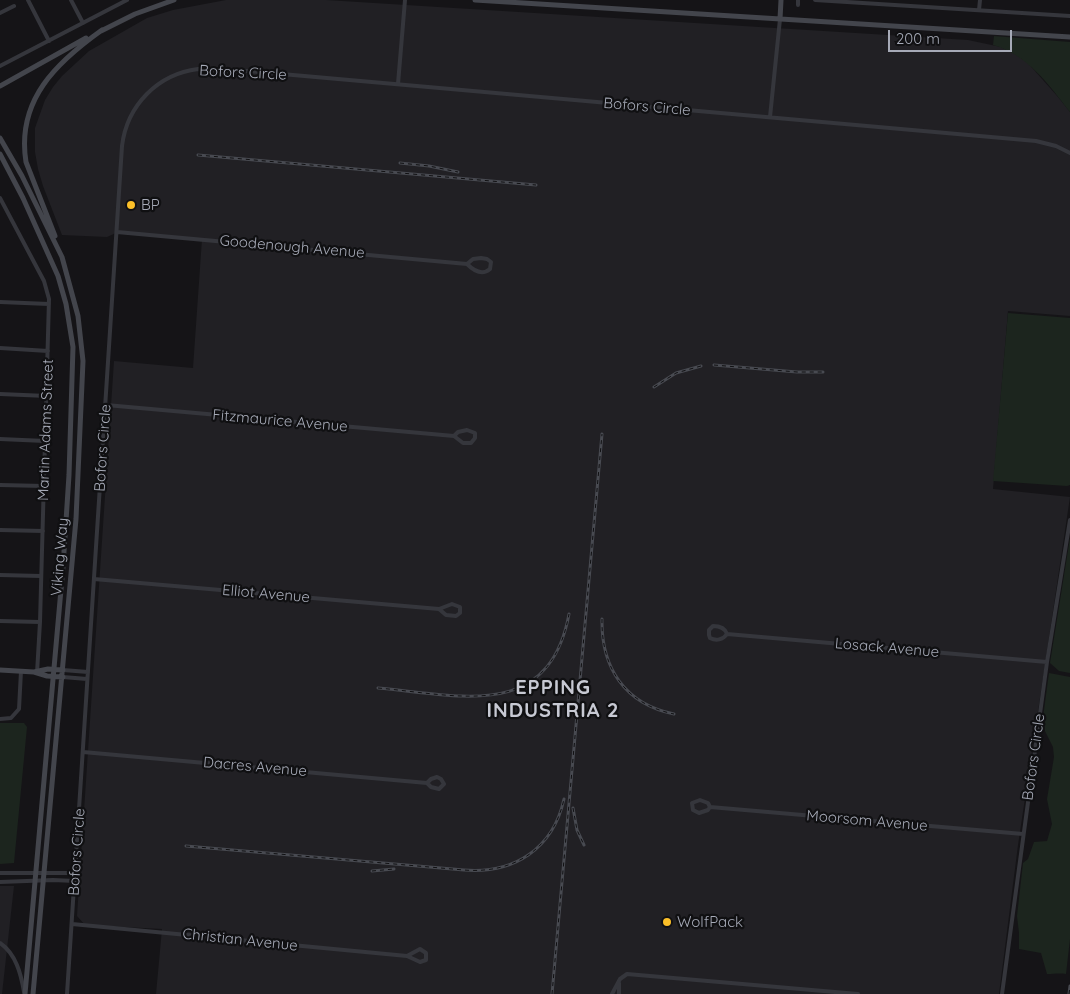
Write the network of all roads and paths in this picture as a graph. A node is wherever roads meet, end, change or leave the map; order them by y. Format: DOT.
graph roads {
  1 [pos="28,0"];
  2 [pos="71,0"];
  3 [pos="127,0"];
  4 [pos="174,0"];
  5 [pos="405,0"];
  6 [pos="476,0"];
  7 [pos="781,0"];
  8 [pos="798,0"];
  9 [pos="815,0"];
  10 [pos="934,0"];
  11 [pos="980,0"];
  12 [pos="798,5"];
  13 [pos="14,6"];
  14 [pos="934,7"];
  15 [pos="979,10"];
  16 [pos="0,13"];
  17 [pos="1070,16"];
  18 [pos="780,19"];
  19 [pos="83,23"];
  20 [pos="102,30"];
  21 [pos="1070,37"];
  22 [pos="49,41"];
  23 [pos="0,66"];
  24 [pos="398,84"];
  25 [pos="0,86"];
  26 [pos="770,117"];
  27 [pos="0,138"];
  28 [pos="1070,153"];
  29 [pos="0,154"];
  30 [pos="0,198"];
  31 [pos="118,232"];
  32 [pos="62,257"];
  33 [pos="467,264"];
  34 [pos="0,298"];
  35 [pos="0,302"];
  36 [pos="50,304"];
  37 [pos="0,348"];
  38 [pos="48,350"];
  39 [pos="0,394"];
  40 [pos="47,396"];
  41 [pos="106,405"];
  42 [pos="454,436"];
  43 [pos="0,439"];
  44 [pos="45,441"];
  45 [pos="0,485"];
  46 [pos="44,486"];
  47 [pos="1070,520"];
  48 [pos="0,530"];
  49 [pos="43,531"];
  50 [pos="0,575"];
  51 [pos="41,576"];
  52 [pos="94,579"];
  53 [pos="439,609"];
  54 [pos="0,621"];
  55 [pos="40,622"];
  56 [pos="727,634"];
  57 [pos="88,660"];
  58 [pos="1047,662"];
  59 [pos="54,669"];
  60 [pos="0,670"];
  61 [pos="63,670"];
  62 [pos="20,671"];
  63 [pos="76,671"];
  64 [pos="36,672"];
  65 [pos="88,672"];
  66 [pos="53,677"];
  67 [pos="63,678"];
  68 [pos="87,679"];
  69 [pos="0,719"];
  70 [pos="83,752"];
  71 [pos="427,783"];
  72 [pos="710,807"];
  73 [pos="1023,834"];
  74 [pos="36,872"];
  75 [pos="45,872"];
  76 [pos="0,873"];
  77 [pos="75,873"];
  78 [pos="44,880"];
  79 [pos="35,881"];
  80 [pos="75,881"];
  81 [pos="0,882"];
  82 [pos="72,924"];
  83 [pos="2,944"];
  84 [pos="408,956"];
  85 [pos="619,981"];
  86 [pos="34,993"];
  87 [pos="24,994"];
  88 [pos="67,994"];
  89 [pos="612,994"];
  90 [pos="619,994"];
  91 [pos="858,994"];
  92 [pos="1002,994"];
  1 -- 22 [label="street"];
  2 -- 19 [label="street"];
  3 -- 19 [label="street"];
  4 -- 20 [label="main road"];
  5 -- 24 [label="street"];
  6 -- 18 [label="main road"];
  7 -- 18 [label="main road"];
  8 -- 12 [label="street"];
  9 -- 14 [label="street"];
  10 -- 14 [label="street"];
  11 -- 15 [label="street"];
  13 -- 16 [label="street"];
  14 -- 15 [label="street"];
  15 -- 17 [label="street"];
  18 -- 21 [label="main road"];
  18 -- 26 [label="street"];
  19 -- 22 [label="street"];
  20 -- 25 [label="main road"];
  20 -- 32 [label="main road"];
  22 -- 23 [label="street"];
  24 -- 26 [label="street, Bofors Circle"];
  24 -- 31 [label="street, Bofors Circle"];
  26 -- 28 [label="street, Bofors Circle"];
  27 -- 32 [label="main road, Viking Way"];
  29 -- 59 [label="main road, Viking Way"];
  30 -- 36 [label="street, Martin Adams Street"];
  31 -- 33 [label="street, Goodenough Avenue"];
  31 -- 41 [label="street, Bofors Circle"];
  32 -- 61 [label="main road, Viking Way"];
  33 -- 33 [label="street"];
  34 -- 35 [label="street"];
  35 -- 36 [label="street"];
  36 -- 38 [label="street, Martin Adams Street"];
  37 -- 38 [label="street"];
  38 -- 40 [label="street, Martin Adams Street"];
  39 -- 40 [label="street"];
  40 -- 44 [label="street, Martin Adams Street"];
  41 -- 42 [label="street, Fitzmaurice Avenue"];
  41 -- 52 [label="street, Bofors Circle"];
  42 -- 42 [label="street"];
  43 -- 44 [label="street"];
  44 -- 46 [label="street, Martin Adams Street"];
  45 -- 46 [label="street"];
  46 -- 49 [label="street, Martin Adams Street"];
  47 -- 58 [label="street, Bofors Circle"];
  48 -- 49 [label="street"];
  49 -- 51 [label="street, Martin Adams Street"];
  50 -- 51 [label="street"];
  51 -- 55 [label="street, Martin Adams Street"];
  52 -- 53 [label="street, Elliot Avenue"];
  52 -- 57 [label="street, Bofors Circle"];
  53 -- 53 [label="street"];
  54 -- 55 [label="street"];
  55 -- 64 [label="street, Martin Adams Street"];
  56 -- 56 [label="street"];
  56 -- 58 [label="street, Losack Avenue"];
  57 -- 63 [label="street"];
  57 -- 65 [label="street, Bofors Circle"];
  58 -- 73 [label="street, Bofors Circle"];
  59 -- 61 [label="main road"];
  59 -- 64 [label="main road"];
  59 -- 66 [label="main road, Viking Way"];
  60 -- 62 [label="main road"];
  61 -- 63 [label="street"];
  61 -- 67 [label="main road, Viking Way"];
  62 -- 64 [label="main road"];
  62 -- 69 [label="street"];
  63 -- 65 [label="street"];
  64 -- 66 [label="main road"];
  65 -- 68 [label="street, Bofors Circle"];
  66 -- 67 [label="main road"];
  66 -- 74 [label="main road, Viking Way"];
  67 -- 68 [label="street"];
  67 -- 75 [label="main road, Viking Way"];
  68 -- 70 [label="street, Bofors Circle"];
  70 -- 71 [label="street, Dacres Avenue"];
  70 -- 77 [label="street, Bofors Circle"];
  72 -- 72 [label="street"];
  72 -- 73 [label="street, Moorsom Avenue"];
  73 -- 92 [label="street, Bofors Circle"];
  74 -- 75 [label="street"];
  74 -- 76 [label="street"];
  74 -- 79 [label="main road, Viking Way"];
  75 -- 77 [label="street"];
  75 -- 78 [label="main road, Viking Way"];
  77 -- 80 [label="street, Bofors Circle"];
  78 -- 79 [label="street"];
  78 -- 80 [label="street"];
  78 -- 86 [label="main road, Viking Way"];
  79 -- 81 [label="street"];
  79 -- 87 [label="main road, Viking Way"];
  80 -- 82 [label="street, Bofors Circle"];
  82 -- 84 [label="street, Christian Avenue"];
  82 -- 88 [label="street, Bofors Circle"];
  83 -- 87 [label="street"];
  84 -- 84 [label="street, Christian Avenue"];
  85 -- 89 [label="street"];
  85 -- 90 [label="street"];
  85 -- 91 [label="street"];
}
